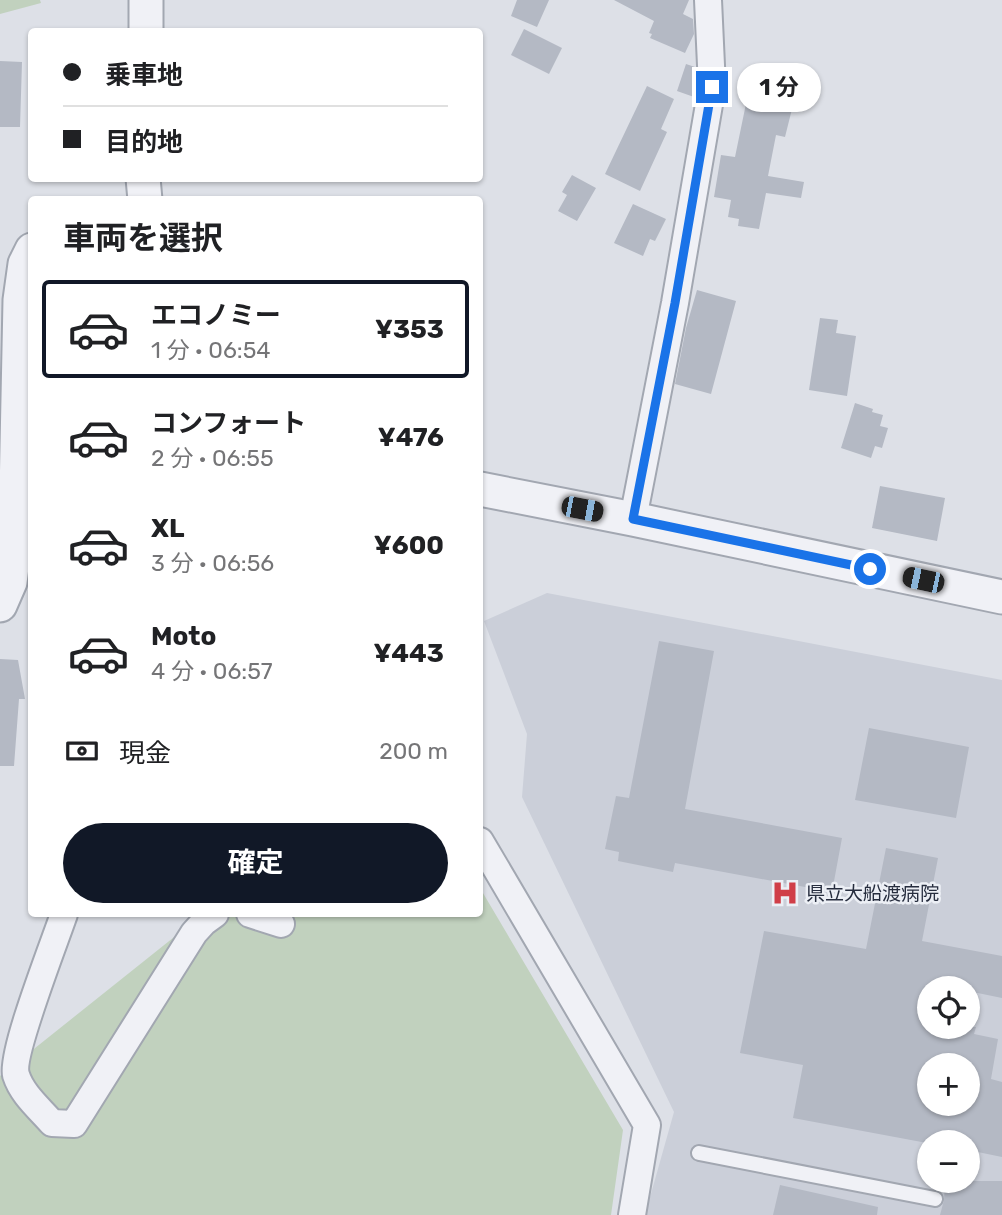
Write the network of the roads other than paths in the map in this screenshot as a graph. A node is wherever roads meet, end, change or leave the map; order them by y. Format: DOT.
graph roads {
  1 [pos="146,0"];
  2 [pos="708,0"];
  3 [pos="146,28"];
  4 [pos="28,258"];
  5 [pos="10,359"];
  6 [pos="483,490"];
  7 [pos="16,500"];
  8 [pos="633,519"];
  9 [pos="1002,597"];
  10 [pos="0,606"];
  11 [pos="483,846"];
  12 [pos="63,917"];
  13 [pos="212,917"];
  14 [pos="259,917"];
  15 [pos="281,924"];
  16 [pos="699,1153"];
  17 [pos="935,1199"];
  18 [pos="632,1215"];
  1 -- 3 [label="street"];
  2 -- 8 [label="street"];
  4 -- 5 [label="street"];
  5 -- 7 [label="street"];
  6 -- 8 [label="street"];
  7 -- 10 [label="street"];
  8 -- 9 [label="street"];
  11 -- 18 [label="street"];
  12 -- 13 [label="street"];
  14 -- 15 [label="street"];
  16 -- 17 [label="lane"];
}
